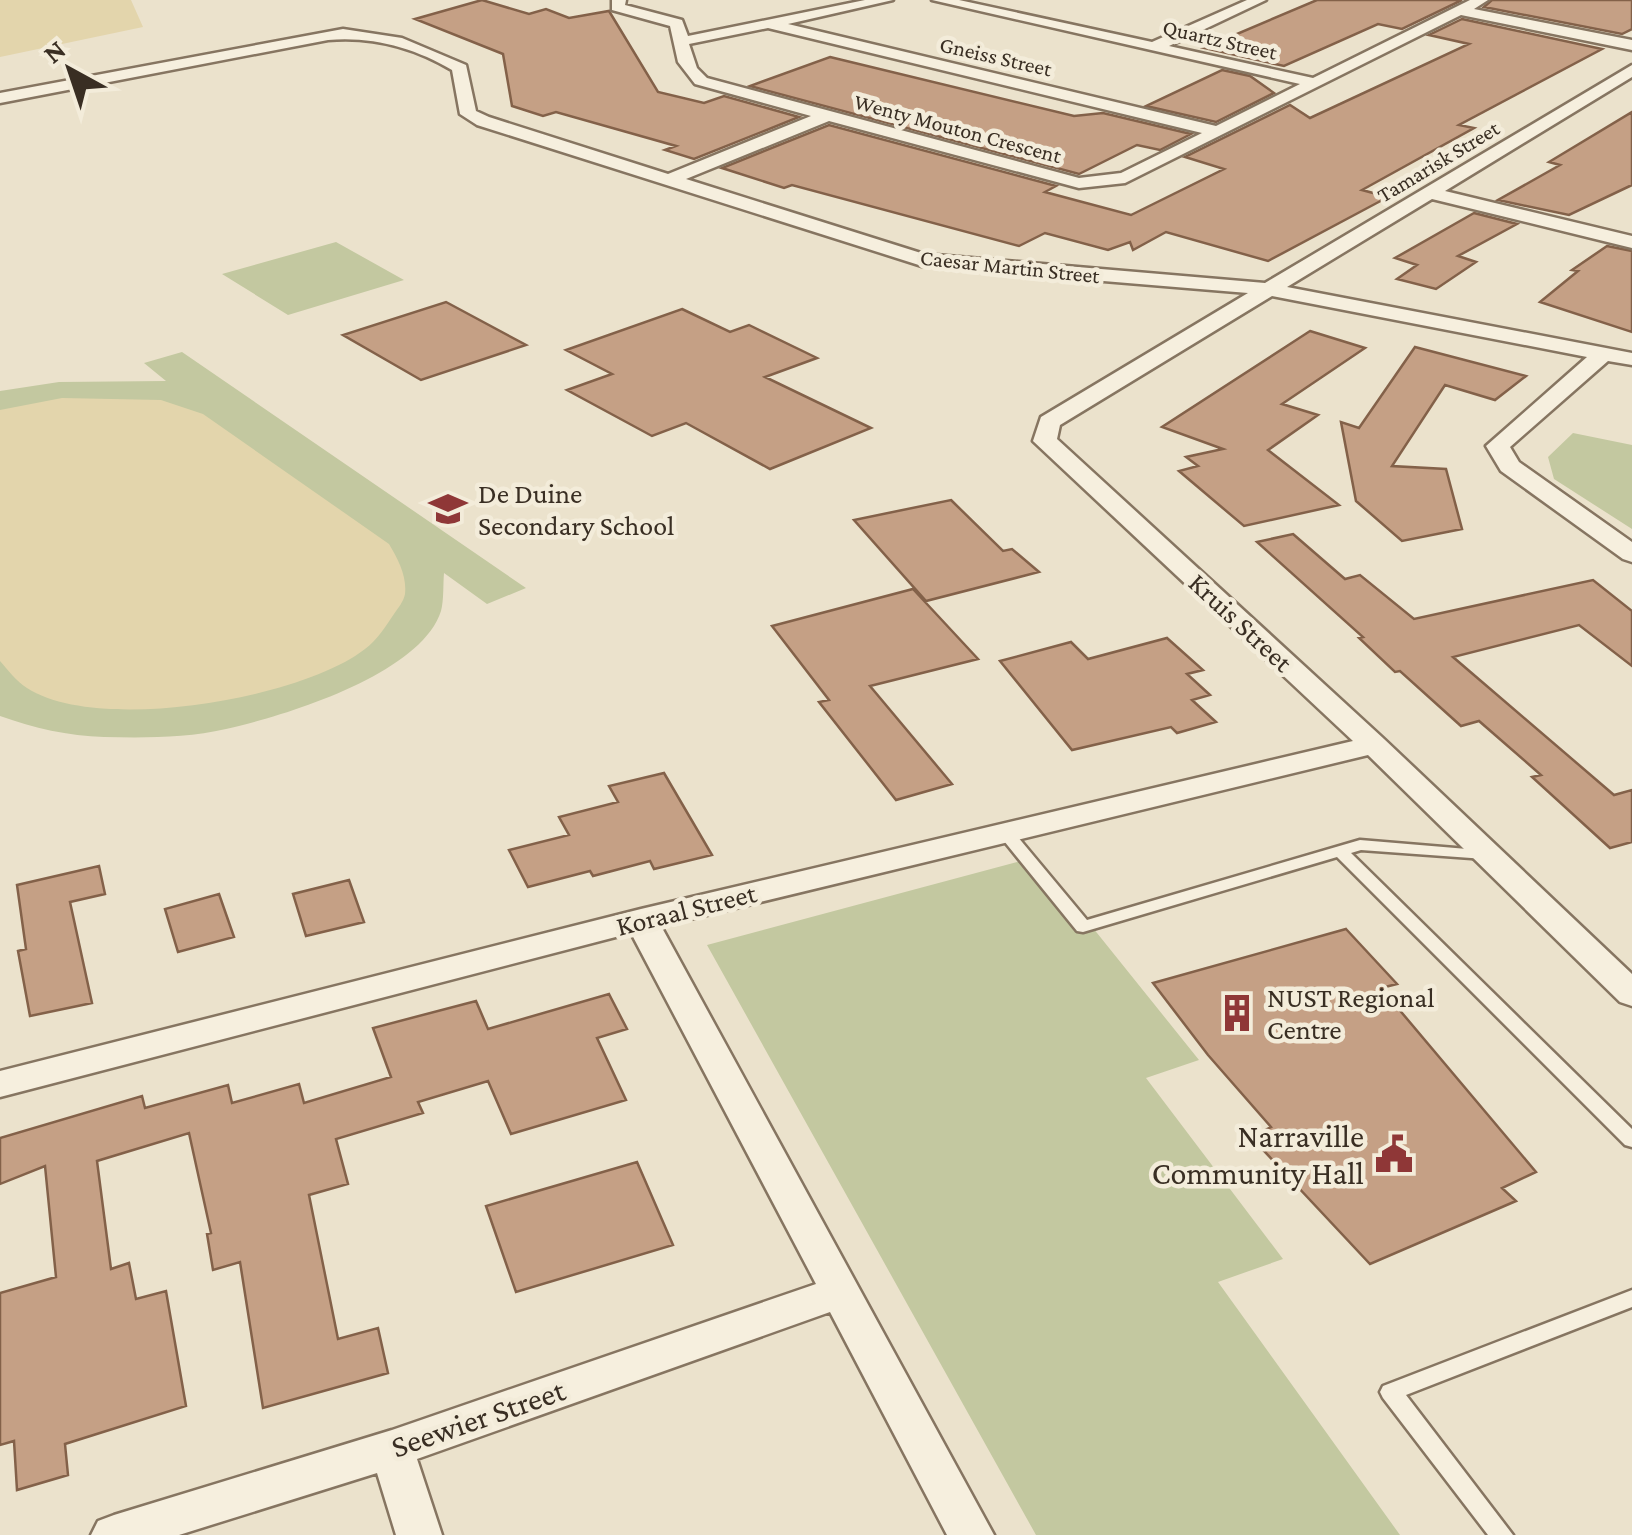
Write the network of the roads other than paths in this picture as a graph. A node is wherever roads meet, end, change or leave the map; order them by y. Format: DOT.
graph roads {
  1 [pos="619,0"];
  2 [pos="886,0"];
  3 [pos="939,0"];
  4 [pos="1259,0"];
  5 [pos="1481,0"];
  6 [pos="1461,11"];
  7 [pos="768,24"];
  8 [pos="683,41"];
  9 [pos="1632,45"];
  10 [pos="1154,47"];
  11 [pos="1632,70"];
  12 [pos="1315,83"];
  13 [pos="0,98"];
  14 [pos="826,116"];
  15 [pos="1215,131"];
  16 [pos="671,179"];
  17 [pos="1431,193"];
  18 [pos="1632,242"];
  19 [pos="1267,289"];
  20 [pos="1604,353"];
  21 [pos="1632,358"];
  22 [pos="1632,554"];
  23 [pos="1374,745"];
  24 [pos="1006,833"];
  25 [pos="1340,850"];
  26 [pos="1486,854"];
  27 [pos="641,920"];
  28 [pos="1632,994"];
  29 [pos="0,1084"];
  30 [pos="1632,1140"];
  31 [pos="840,1292"];
  32 [pos="1632,1298"];
  33 [pos="392,1449"];
  34 [pos="114,1535"];
  35 [pos="419,1535"];
  36 [pos="971,1535"];
  37 [pos="1502,1535"];
  1 -- 8 [label="street, Wenty Mouton Crescent"];
  2 -- 7 [label="street"];
  3 -- 10 [label="street, Quartz Street"];
  4 -- 10 [label="street"];
  5 -- 6 [label="street, Wenty Mouton Crescent"];
  6 -- 9 [label="street"];
  6 -- 12 [label="street, Wenty Mouton Crescent"];
  7 -- 8 [label="street"];
  7 -- 15 [label="street, Gneiss Street"];
  8 -- 14 [label="street, Wenty Mouton Crescent"];
  10 -- 12 [label="street, Quartz Street"];
  11 -- 17 [label="street, Tamarisk Street"];
  12 -- 15 [label="street, Wenty Mouton Crescent"];
  13 -- 16 [label="street, Caesar Martin Street"];
  14 -- 15 [label="street, Wenty Mouton Crescent"];
  14 -- 16 [label="street"];
  16 -- 19 [label="street, Caesar Martin Street"];
  17 -- 18 [label="street"];
  17 -- 19 [label="street, Tamarisk Street"];
  19 -- 20 [label="street, Caesar Martin Street"];
  19 -- 23 [label="street, Kruis Street"];
  20 -- 21 [label="street, Caesar Martin Street"];
  20 -- 22 [label="street"];
  23 -- 24 [label="street, Koraal Street"];
  23 -- 26 [label="street, Kruis Street"];
  24 -- 25 [label="lane"];
  24 -- 27 [label="street, Koraal Street"];
  25 -- 26 [label="lane"];
  25 -- 30 [label="lane"];
  26 -- 28 [label="street, Kruis Street"];
  27 -- 29 [label="street, Koraal Street"];
  27 -- 31 [label="street"];
  31 -- 33 [label="street, Seewier Street"];
  31 -- 36 [label="street"];
  32 -- 37 [label="lane"];
  33 -- 34 [label="street, Seewier Street"];
  33 -- 35 [label="street"];
}
